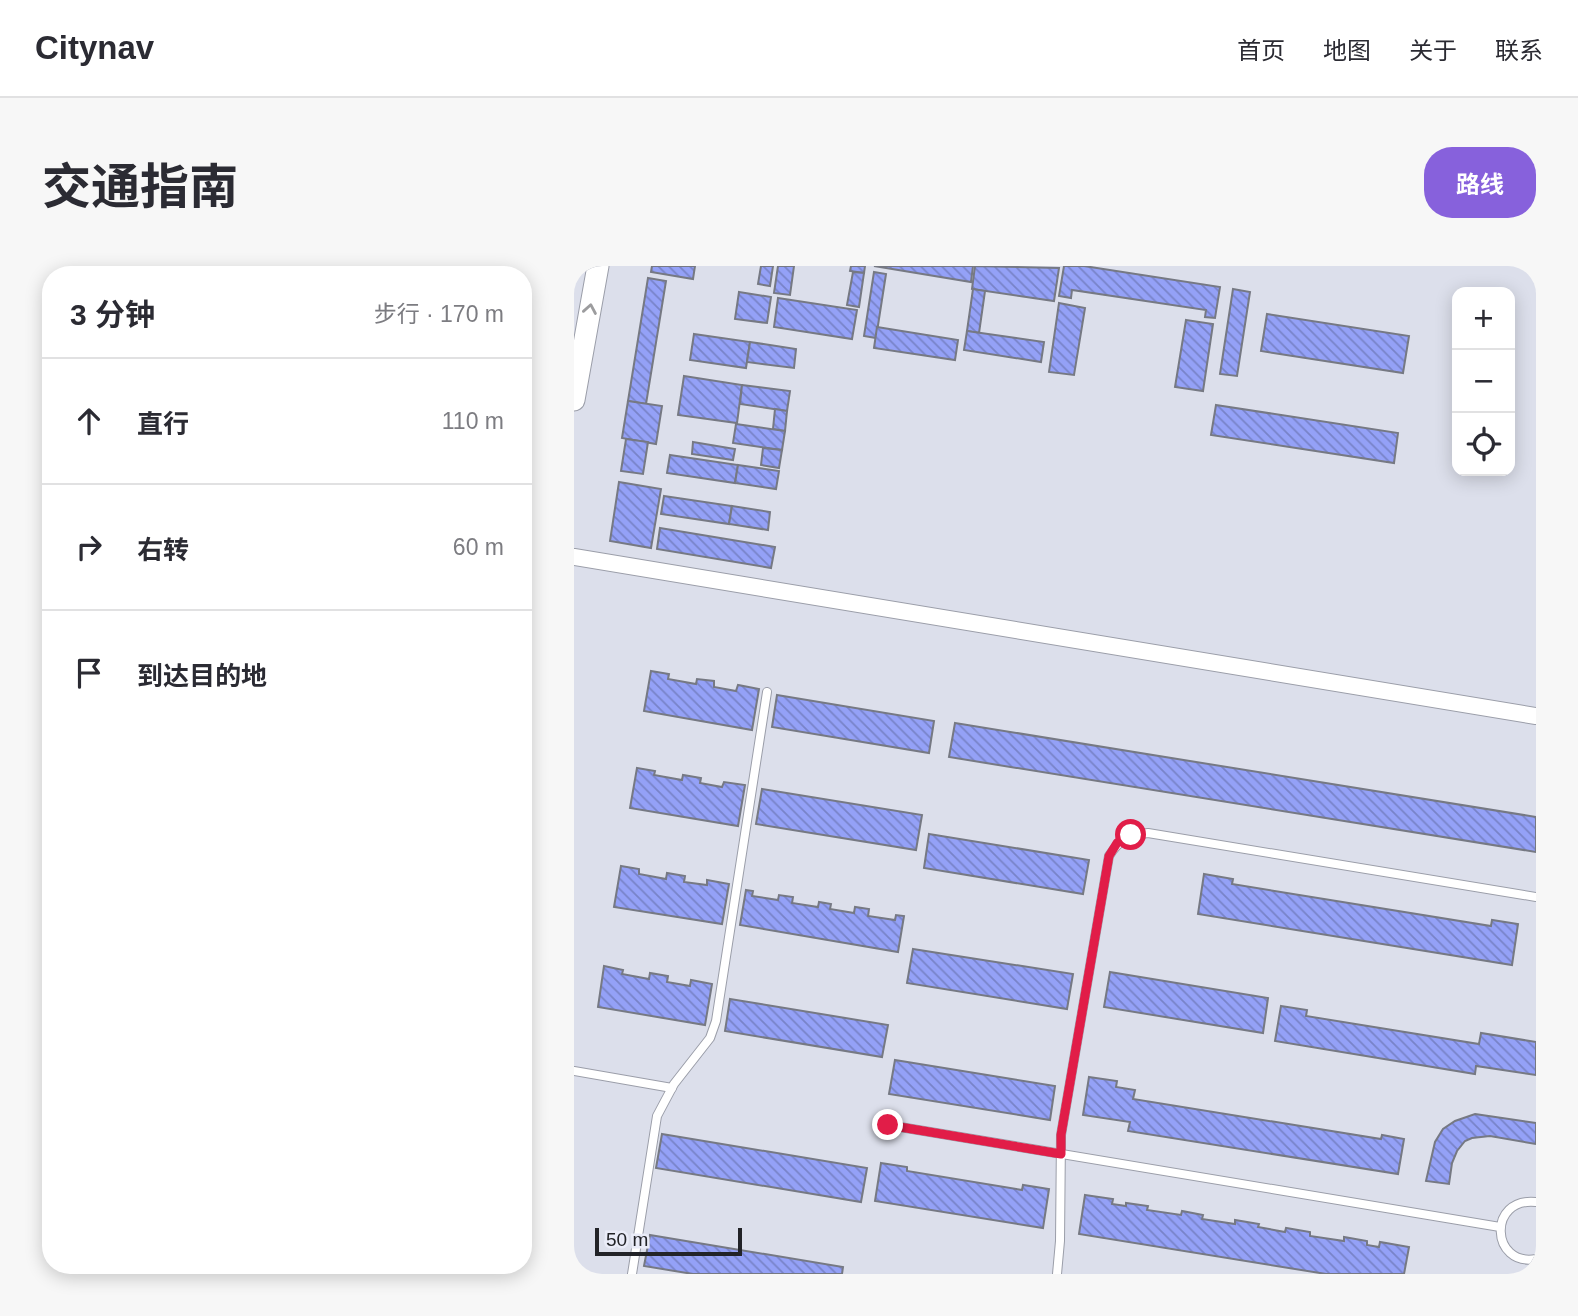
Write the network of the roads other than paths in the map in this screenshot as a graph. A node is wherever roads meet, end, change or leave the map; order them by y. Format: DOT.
graph roads {
  1 [pos="598,266"];
  2 [pos="574,400"];
  3 [pos="574,557"];
  4 [pos="767,692"];
  5 [pos="1536,716"];
  6 [pos="1536,897"];
  7 [pos="574,1071"];
  8 [pos="672,1088"];
  9 [pos="888,1125"];
  10 [pos="1061,1154"];
  11 [pos="1536,1202"];
  12 [pos="1500,1227"];
  13 [pos="1536,1259"];
  14 [pos="632,1274"];
  15 [pos="1057,1274"];
  2 -- 1 [label="main road, one-way"];
  3 -- 5 [label="street"];
  4 -- 8 [label="lane"];
  6 -- 10 [label="lane"];
  7 -- 8 [label="lane"];
  8 -- 14 [label="lane"];
  9 -- 10 [label="lane"];
  10 -- 12 [label="lane"];
  10 -- 15 [label="lane"];
  11 -- 12 [label="lane"];
  12 -- 13 [label="lane"];
}
